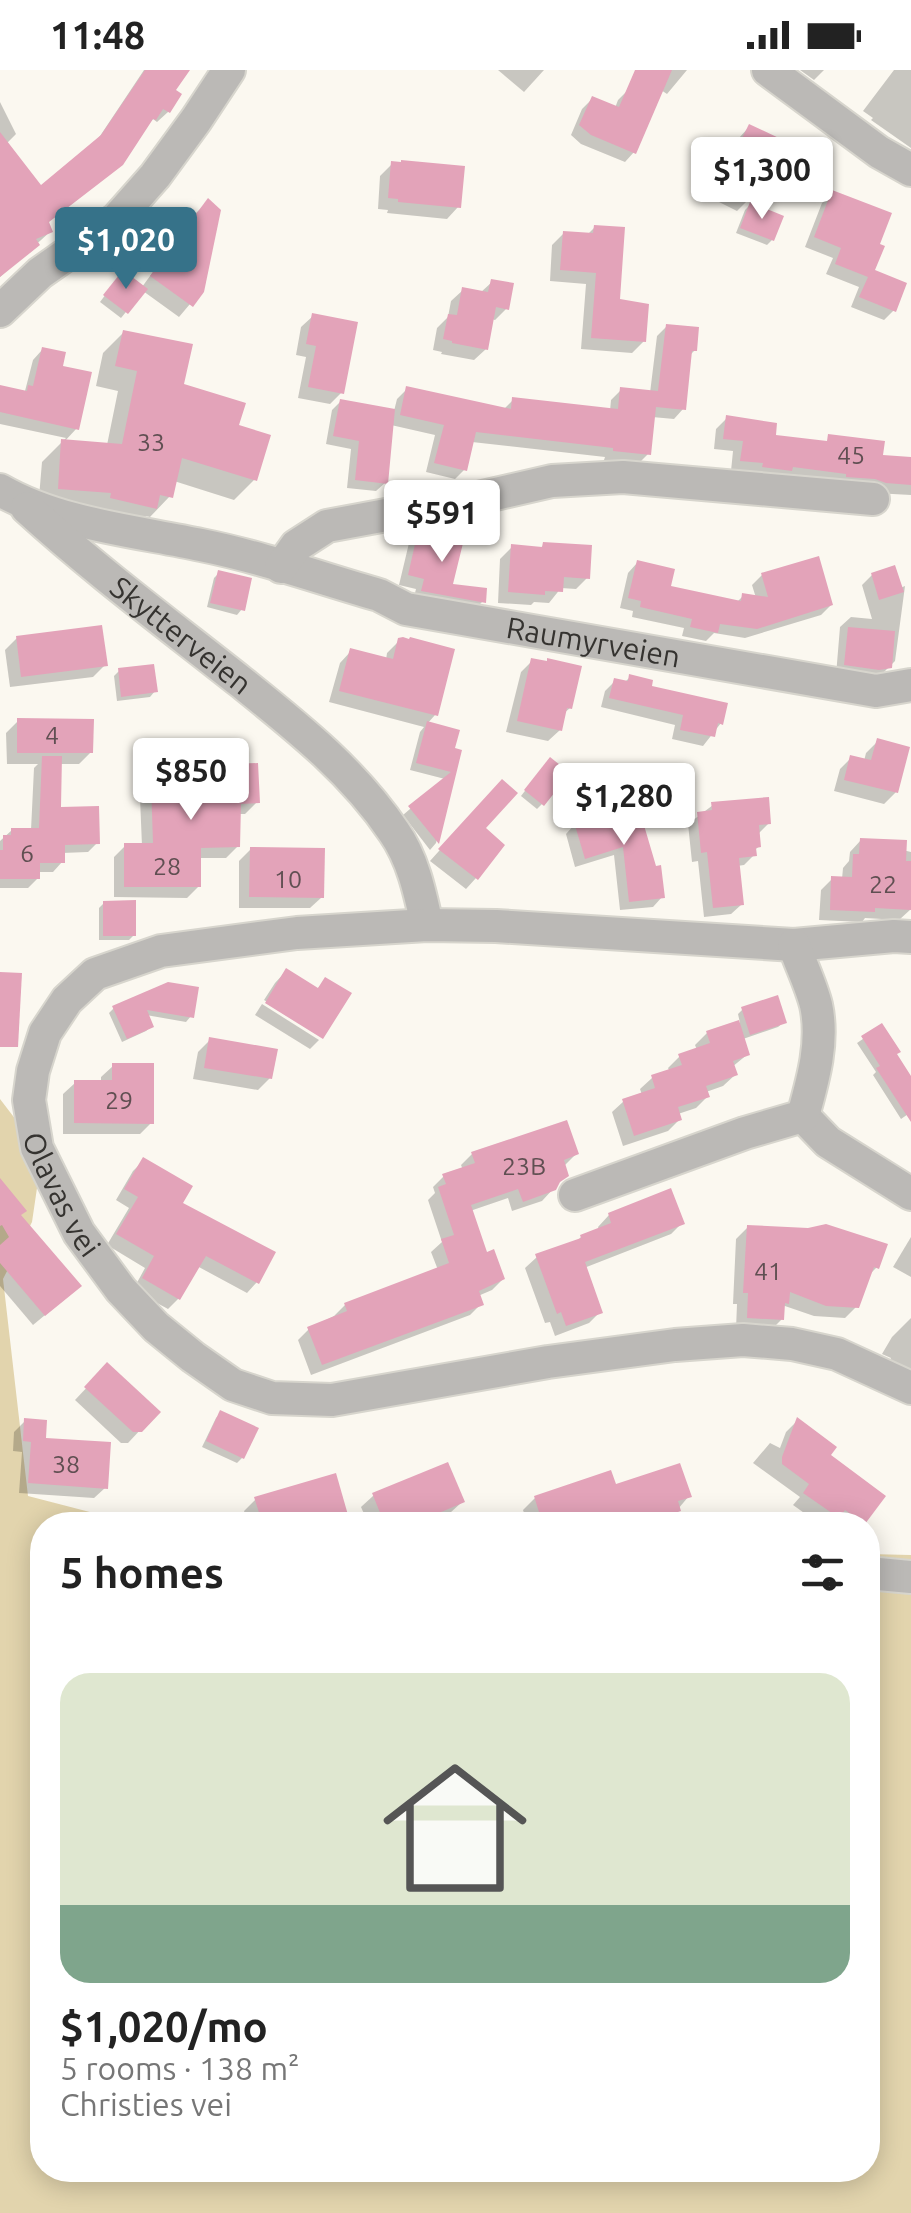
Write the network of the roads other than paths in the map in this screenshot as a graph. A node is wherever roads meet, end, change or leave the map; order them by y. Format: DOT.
graph roads {
  1 [pos="228,70"];
  2 [pos="768,70"];
  3 [pos="911,170"];
  4 [pos="0,311"];
  5 [pos="9,495"];
  6 [pos="872,498"];
  7 [pos="281,567"];
  8 [pos="911,685"];
  9 [pos="426,925"];
  10 [pos="911,937"];
  11 [pos="794,945"];
  12 [pos="803,1116"];
  13 [pos="911,1194"];
  14 [pos="574,1195"];
  15 [pos="911,1388"];
  16 [pos="880,1574"];
  17 [pos="911,1577"];
  1 -- 4 [label="street"];
  2 -- 3 [label="street"];
  5 -- 7 [label="street, Raumyrveien"];
  5 -- 9 [label="street, Skytterveien"];
  6 -- 7 [label="street"];
  7 -- 8 [label="street, Raumyrveien"];
  9 -- 11 [label="street, Olavas vei"];
  9 -- 15 [label="street, Olavas vei"];
  10 -- 11 [label="street, Olavas vei"];
  11 -- 12 [label="street"];
  12 -- 13 [label="street"];
  12 -- 14 [label="street"];
  16 -- 17 [label="street"];
}
